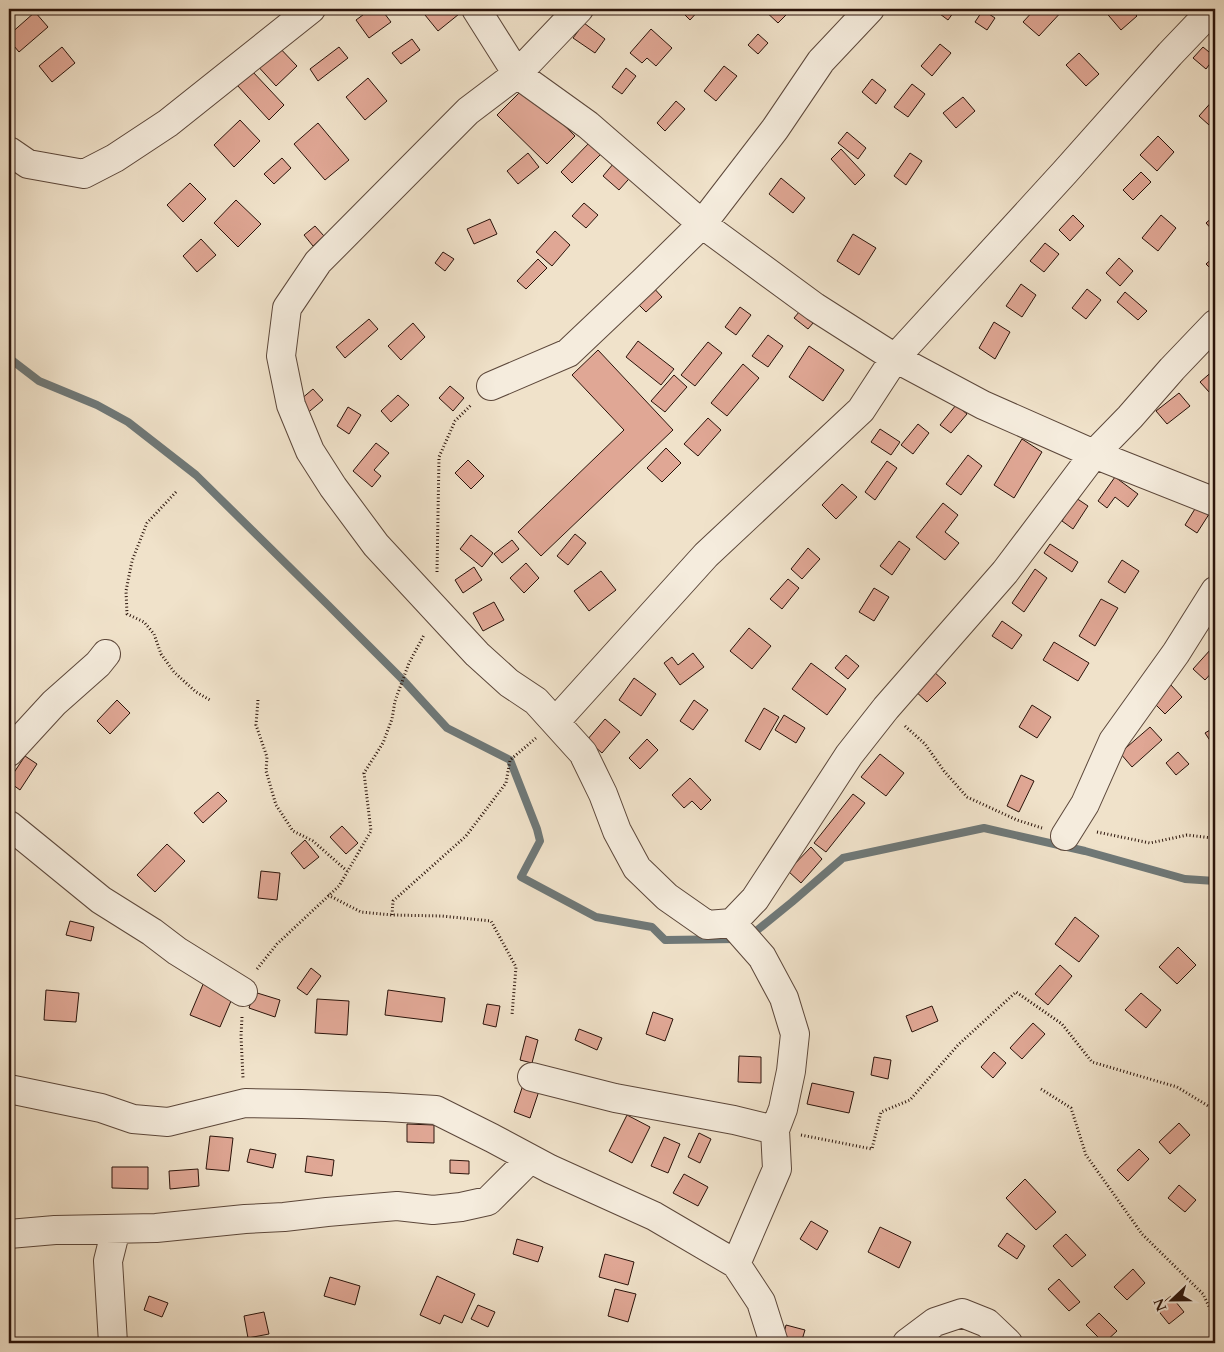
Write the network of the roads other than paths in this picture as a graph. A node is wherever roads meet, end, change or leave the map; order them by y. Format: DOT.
graph roads {
  1 [pos="311,9"];
  2 [pos="476,9"];
  3 [pos="579,9"];
  4 [pos="870,9"];
  5 [pos="1214,9"];
  6 [pos="516,74"];
  7 [pos="9,151"];
  8 [pos="702,224"];
  9 [pos="1215,324"];
  10 [pos="895,358"];
  11 [pos="491,386"];
  12 [pos="1094,454"];
  13 [pos="1215,502"];
  14 [pos="1215,591"];
  15 [pos="106,654"];
  16 [pos="556,721"];
  17 [pos="9,752"];
  18 [pos="9,825"];
  19 [pos="1065,836"];
  20 [pos="732,923"];
  21 [pos="243,992"];
  22 [pos="532,1077"];
  23 [pos="9,1089"];
  24 [pos="775,1130"];
  25 [pos="530,1159"];
  26 [pos="116,1229"];
  27 [pos="9,1234"];
  28 [pos="736,1264"];
  29 [pos="113,1343"];
  30 [pos="774,1343"];
  31 [pos="907,1343"];
  32 [pos="1008,1343"];
  1 -- 7 [label="street"];
  2 -- 6 [label="street"];
  3 -- 6 [label="street"];
  4 -- 8 [label="street"];
  5 -- 10 [label="street"];
  6 -- 8 [label="street"];
  6 -- 16 [label="street"];
  8 -- 10 [label="street"];
  8 -- 11 [label="street"];
  9 -- 12 [label="street"];
  10 -- 12 [label="street"];
  10 -- 16 [label="street"];
  12 -- 13 [label="street"];
  12 -- 20 [label="street"];
  14 -- 19 [label="street"];
  15 -- 17 [label="street"];
  16 -- 20 [label="street"];
  18 -- 21 [label="street"];
  20 -- 24 [label="street"];
  22 -- 24 [label="street"];
  23 -- 25 [label="street"];
  24 -- 28 [label="street"];
  25 -- 26 [label="street"];
  25 -- 28 [label="street"];
  26 -- 27 [label="street"];
  26 -- 29 [label="street"];
  28 -- 30 [label="street"];
  31 -- 32 [label="street"];
}
